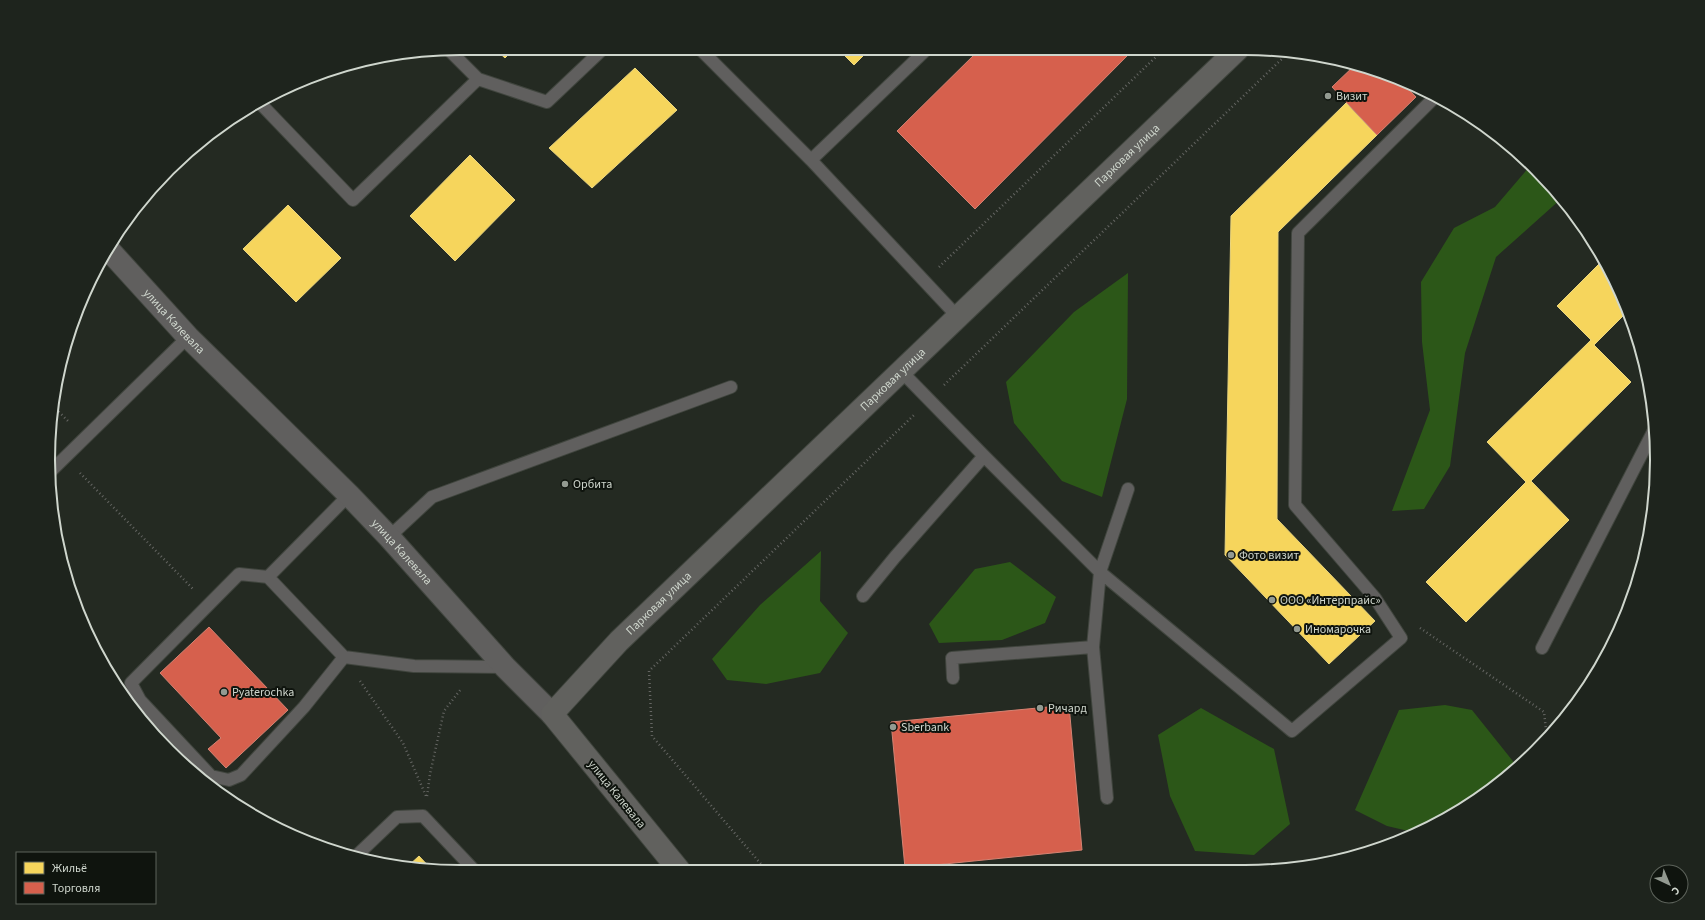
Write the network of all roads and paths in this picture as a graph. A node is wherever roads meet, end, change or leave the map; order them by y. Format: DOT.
graph roads {
  1 [pos="454,55"];
  2 [pos="597,55"];
  3 [pos="706,55"];
  4 [pos="920,55"];
  5 [pos="1158,55"];
  6 [pos="1232,55"];
  7 [pos="1284,57"];
  8 [pos="478,79"];
  9 [pos="1431,101"];
  10 [pos="263,106"];
  11 [pos="811,160"];
  12 [pos="112,253"];
  13 [pos="924,281"];
  14 [pos="957,316"];
  15 [pos="188,337"];
  16 [pos="901,371"];
  17 [pos="730,387"];
  18 [pos="929,400"];
  19 [pos="58,411"];
  20 [pos="74,427"];
  21 [pos="1649,439"];
  22 [pos="984,456"];
  23 [pos="66,457"];
  24 [pos="55,467"];
  25 [pos="1128,489"];
  26 [pos="349,495"];
  27 [pos="389,536"];
  28 [pos="1100,572"];
  29 [pos="268,577"];
  30 [pos="863,596"];
  31 [pos="208,605"];
  32 [pos="1414,624"];
  33 [pos="1093,647"];
  34 [pos="1542,648"];
  35 [pos="344,657"];
  36 [pos="477,667"];
  37 [pos="505,667"];
  38 [pos="953,678"];
  39 [pos="552,714"];
  40 [pos="1546,730"];
  41 [pos="427,796"];
  42 [pos="1107,798"];
  43 [pos="423,816"];
  44 [pos="360,852"];
  45 [pos="469,865"];
  46 [pos="675,865"];
  47 [pos="762,865"];
  1 -- 8 [label="lane"];
  2 -- 8 [label="lane"];
  3 -- 11 [label="lane"];
  4 -- 11 [label="lane"];
  5 -- 13 [label="path"];
  6 -- 14 [label="main road, Парковая улица"];
  7 -- 18 [label="path"];
  8 -- 10 [label="lane"];
  9 -- 28 [label="lane"];
  11 -- 13 [label="lane"];
  12 -- 15 [label="street, улица Калевала"];
  13 -- 14 [label="lane"];
  14 -- 16 [label="main road, Парковая улица"];
  15 -- 23 [label="lane"];
  15 -- 26 [label="street, улица Калевала"];
  16 -- 18 [label="lane"];
  16 -- 39 [label="main road, Парковая улица"];
  17 -- 27 [label="lane"];
  18 -- 22 [label="lane"];
  18 -- 47 [label="path"];
  19 -- 20 [label="path"];
  21 -- 34 [label="lane"];
  22 -- 28 [label="lane"];
  22 -- 30 [label="lane"];
  23 -- 24 [label="lane"];
  23 -- 31 [label="path"];
  25 -- 28 [label="lane"];
  26 -- 27 [label="street, улица Калевала"];
  26 -- 29 [label="lane"];
  27 -- 37 [label="street, улица Калевала"];
  28 -- 33 [label="lane"];
  29 -- 31 [label="lane"];
  29 -- 35 [label="lane"];
  31 -- 35 [label="lane"];
  32 -- 40 [label="path"];
  33 -- 38 [label="lane"];
  33 -- 42 [label="lane"];
  35 -- 36 [label="lane"];
  35 -- 41 [label="path"];
  36 -- 37 [label="lane"];
  36 -- 41 [label="path"];
  37 -- 39 [label="street, улица Калевала"];
  39 -- 46 [label="main road, улица Калевала"];
  41 -- 43 [label="path"];
  43 -- 44 [label="lane"];
  43 -- 45 [label="lane"];
}
